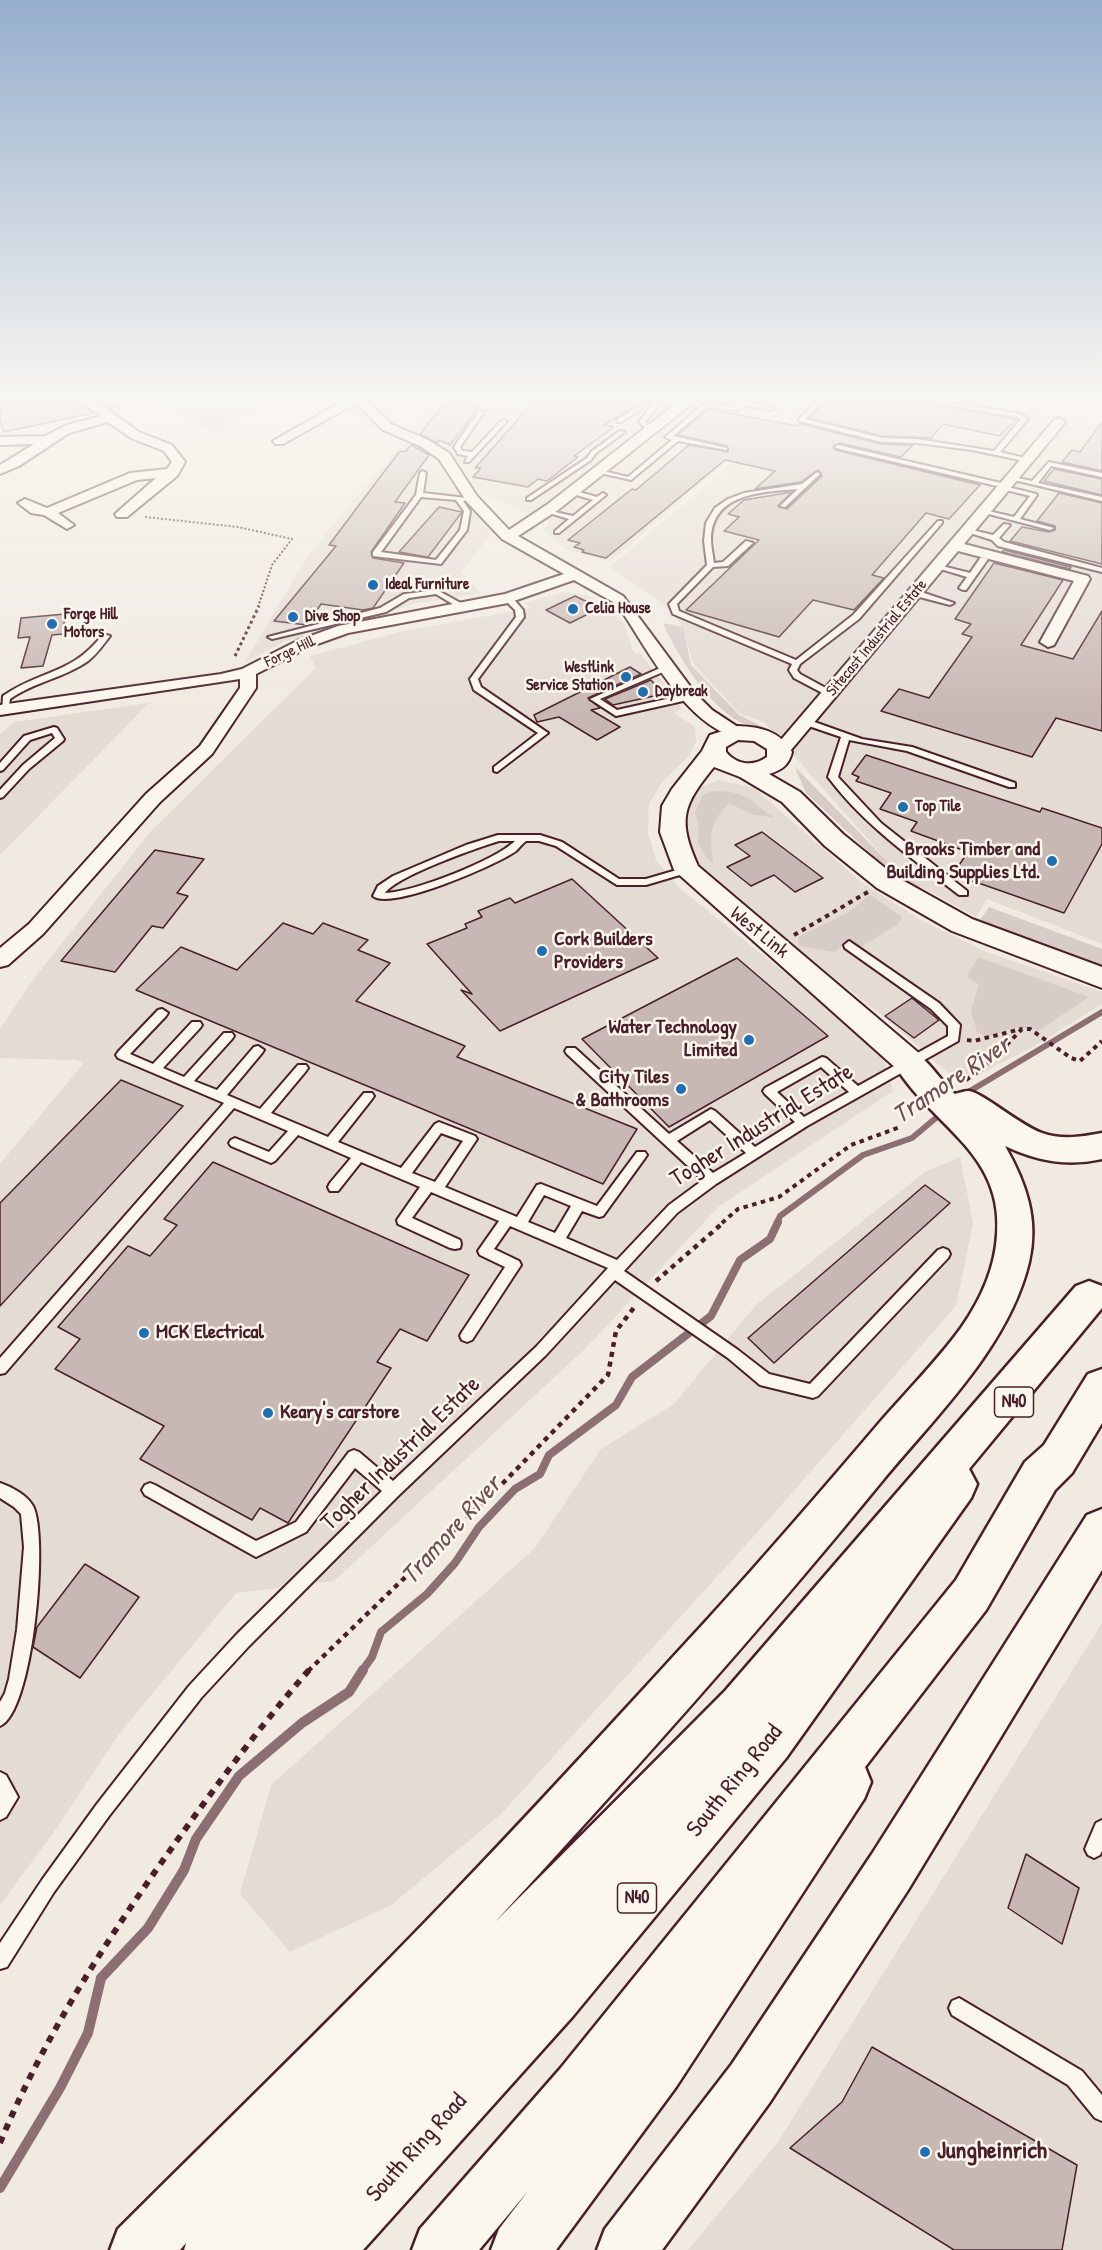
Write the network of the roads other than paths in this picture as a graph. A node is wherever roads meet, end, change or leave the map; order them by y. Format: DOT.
graph roads {
  1 [pos="25,503"];
  2 [pos="70,503"];
  3 [pos="135,503"];
  4 [pos="413,503"];
  5 [pos="466,503"];
  6 [pos="468,503"];
  7 [pos="558,503"];
  8 [pos="593,503"];
  9 [pos="726,503"];
  10 [pos="786,503"];
  11 [pos="991,503"];
  12 [pos="1028,503"];
  13 [pos="783,506"];
  14 [pos="548,511"];
  15 [pos="48,512"];
  16 [pos="984,512"];
  17 [pos="122,514"];
  18 [pos="574,518"];
  19 [pos="1016,520"];
  20 [pos="940,522"];
  21 [pos="67,525"];
  22 [pos="1006,525"];
  23 [pos="1050,528"];
  24 [pos="968,531"];
  25 [pos="557,532"];
  26 [pos="507,536"];
  27 [pos="995,538"];
  28 [pos="749,543"];
  29 [pos="955,546"];
  30 [pos="984,559"];
  31 [pos="711,565"];
  32 [pos="938,567"];
  33 [pos="1102,570"];
  34 [pos="576,574"];
  35 [pos="972,576"];
  36 [pos="963,588"];
  37 [pos="915,593"];
  38 [pos="508,598"];
  39 [pos="950,603"];
  40 [pos="464,607"];
  41 [pos="106,636"];
  42 [pos="272,637"];
  43 [pos="1048,642"];
  44 [pos="797,663"];
  45 [pos="667,668"];
  46 [pos="248,672"];
  47 [pos="830,694"];
  48 [pos="689,697"];
  49 [pos="2,710"];
  50 [pos="706,714"];
  51 [pos="802,726"];
  52 [pos="747,734"];
  53 [pos="846,737"];
  54 [pos="715,748"];
  55 [pos="779,756"];
  56 [pos="0,768"];
  57 [pos="497,769"];
  58 [pos="741,770"];
  59 [pos="692,779"];
  60 [pos="1012,785"];
  61 [pos="0,795"];
  62 [pos="790,797"];
  63 [pos="523,838"];
  64 [pos="687,870"];
  65 [pos="963,893"];
  66 [pos="849,945"];
  67 [pos="0,960"];
  68 [pos="1102,978"];
  69 [pos="162,1013"];
  70 [pos="196,1025"];
  71 [pos="228,1036"];
  72 [pos="258,1050"];
  73 [pos="571,1050"];
  74 [pos="909,1062"];
  75 [pos="302,1068"];
  76 [pos="155,1069"];
  77 [pos="186,1082"];
  78 [pos="857,1092"];
  79 [pos="219,1096"];
  80 [pos="368,1096"];
  81 [pos="232,1102"];
  82 [pos="262,1115"];
  83 [pos="803,1123"];
  84 [pos="296,1129"];
  85 [pos="669,1140"];
  86 [pos="235,1143"];
  87 [pos="330,1143"];
  88 [pos="1102,1146"];
  89 [pos="754,1153"];
  90 [pos="641,1155"];
  91 [pos="359,1156"];
  92 [pos="403,1174"];
  93 [pos="712,1180"];
  94 [pos="334,1187"];
  95 [pos="433,1187"];
  96 [pos="579,1204"];
  97 [pos="514,1221"];
  98 [pos="558,1240"];
  99 [pos="455,1244"];
  100 [pos="943,1254"];
  101 [pos="616,1269"];
  102 [pos="1096,1286"];
  103 [pos="467,1336"];
  104 [pos="0,1368"];
  105 [pos="1102,1387"];
  106 [pos="0,1490"];
  107 [pos="150,1490"];
  108 [pos="393,1491"];
  109 [pos="926,1526"];
  110 [pos="1102,1530"];
  111 [pos="971,1595"];
  112 [pos="0,1718"];
  113 [pos="0,1781"];
  114 [pos="0,1810"];
  115 [pos="1102,1829"];
  116 [pos="1094,1849"];
  117 [pos="0,1960"];
  118 [pos="959,2008"];
  119 [pos="1102,2111"];
  120 [pos="139,2250"];
  121 [pos="213,2250"];
  122 [pos="270,2250"];
  123 [pos="324,2250"];
  124 [pos="441,2250"];
  125 [pos="520,2250"];
  126 [pos="626,2250"];
  1 -- 15 [label="street"];
  2 -- 15 [label="street"];
  3 -- 17 [label="street"];
  4 -- 5 [label="lane"];
  6 -- 26 [label="street"];
  7 -- 14 [label="street"];
  8 -- 18 [label="lane"];
  9 -- 31 [label="lane"];
  10 -- 13 [label="lane"];
  11 -- 16 [label="street, Sitecast Industrial Estate"];
  12 -- 19 [label="lane"];
  14 -- 18 [label="lane"];
  14 -- 26 [label="street"];
  15 -- 21 [label="street"];
  16 -- 19 [label="lane"];
  16 -- 24 [label="street, Sitecast Industrial Estate"];
  18 -- 25 [label="lane"];
  19 -- 23 [label="lane"];
  20 -- 44 [label="lane"];
  22 -- 27 [label="lane"];
  24 -- 27 [label="lane"];
  24 -- 29 [label="street, Sitecast Industrial Estate"];
  26 -- 34 [label="street"];
  27 -- 33 [label="lane"];
  28 -- 31 [label="lane"];
  29 -- 32 [label="street, Sitecast Industrial Estate"];
  29 -- 43 [label="street"];
  30 -- 35 [label="lane"];
  31 -- 44 [label="lane"];
  32 -- 35 [label="lane"];
  32 -- 37 [label="street, Sitecast Industrial Estate"];
  34 -- 38 [label="street, Forge Hill"];
  34 -- 45 [label="street"];
  35 -- 36 [label="lane"];
  37 -- 39 [label="lane"];
  37 -- 47 [label="street, Sitecast Industrial Estate"];
  38 -- 40 [label="street, Forge Hill"];
  38 -- 57 [label="lane"];
  40 -- 42 [label="lane"];
  40 -- 46 [label="street, Forge Hill"];
  41 -- 49 [label="lane"];
  44 -- 47 [label="lane"];
  45 -- 48 [label="street"];
  45 -- 48 [label="lane"];
  46 -- 49 [label="street, Forge Hill"];
  46 -- 67 [label="street"];
  47 -- 51 [label="street, Sitecast Industrial Estate"];
  48 -- 50 [label="street"];
  50 -- 52 [label="street"];
  50 -- 54 [label="street"];
  51 -- 52 [label="street"];
  51 -- 53 [label="lane"];
  51 -- 55 [label="street, Sitecast Industrial Estate"];
  52 -- 54 [label="street"];
  52 -- 55 [label="street"];
  53 -- 60 [label="lane"];
  53 -- 65 [label="lane"];
  54 -- 58 [label="street"];
  54 -- 59 [label="street, West Link"];
  55 -- 58 [label="street"];
  55 -- 62 [label="street"];
  56 -- 61 [label="lane"];
  58 -- 59 [label="street"];
  58 -- 62 [label="street"];
  59 -- 64 [label="street, West Link"];
  62 -- 68 [label="street"];
  63 -- 63 [label="lane"];
  63 -- 64 [label="lane"];
  64 -- 74 [label="street, West Link"];
  66 -- 74 [label="lane, Togher Industrial Estate"];
  69 -- 76 [label="lane"];
  70 -- 76 [label="lane"];
  71 -- 77 [label="lane"];
  72 -- 79 [label="lane"];
  73 -- 85 [label="lane"];
  74 -- 78 [label="lane, Togher Industrial Estate"];
  74 -- 88 [label="highway"];
  74 -- 120 [label="highway"];
  75 -- 82 [label="lane"];
  76 -- 77 [label="lane"];
  77 -- 79 [label="lane"];
  78 -- 83 [label="lane, Togher Industrial Estate"];
  78 -- 83 [label="lane"];
  79 -- 81 [label="lane"];
  80 -- 87 [label="lane"];
  81 -- 82 [label="lane"];
  81 -- 104 [label="lane"];
  82 -- 84 [label="lane"];
  83 -- 89 [label="lane, Togher Industrial Estate"];
  84 -- 86 [label="lane"];
  84 -- 87 [label="lane"];
  85 -- 89 [label="lane"];
  85 -- 93 [label="lane"];
  87 -- 91 [label="lane"];
  89 -- 93 [label="lane, Togher Industrial Estate"];
  90 -- 96 [label="lane"];
  91 -- 92 [label="lane"];
  91 -- 94 [label="lane"];
  92 -- 95 [label="lane"];
  92 -- 95 [label="lane"];
  93 -- 101 [label="lane, Togher Industrial Estate"];
  95 -- 97 [label="lane"];
  95 -- 99 [label="lane"];
  96 -- 97 [label="lane"];
  96 -- 98 [label="lane"];
  97 -- 98 [label="lane"];
  97 -- 103 [label="lane"];
  98 -- 101 [label="lane"];
  100 -- 101 [label="lane"];
  101 -- 108 [label="lane, Togher Industrial Estate"];
  102 -- 109 [label="highway, South Ring Road / N40"];
  102 -- 121 [label="highway"];
  105 -- 111 [label="highway"];
  106 -- 112 [label="lane"];
  107 -- 108 [label="lane"];
  108 -- 117 [label="lane, Togher Industrial Estate"];
  109 -- 122 [label="highway"];
  109 -- 123 [label="highway, South Ring Road / N40"];
  110 -- 126 [label="highway"];
  111 -- 124 [label="highway"];
  111 -- 125 [label="highway"];
  113 -- 114 [label="lane"];
  115 -- 116 [label="lane"];
  118 -- 119 [label="lane"];
}
